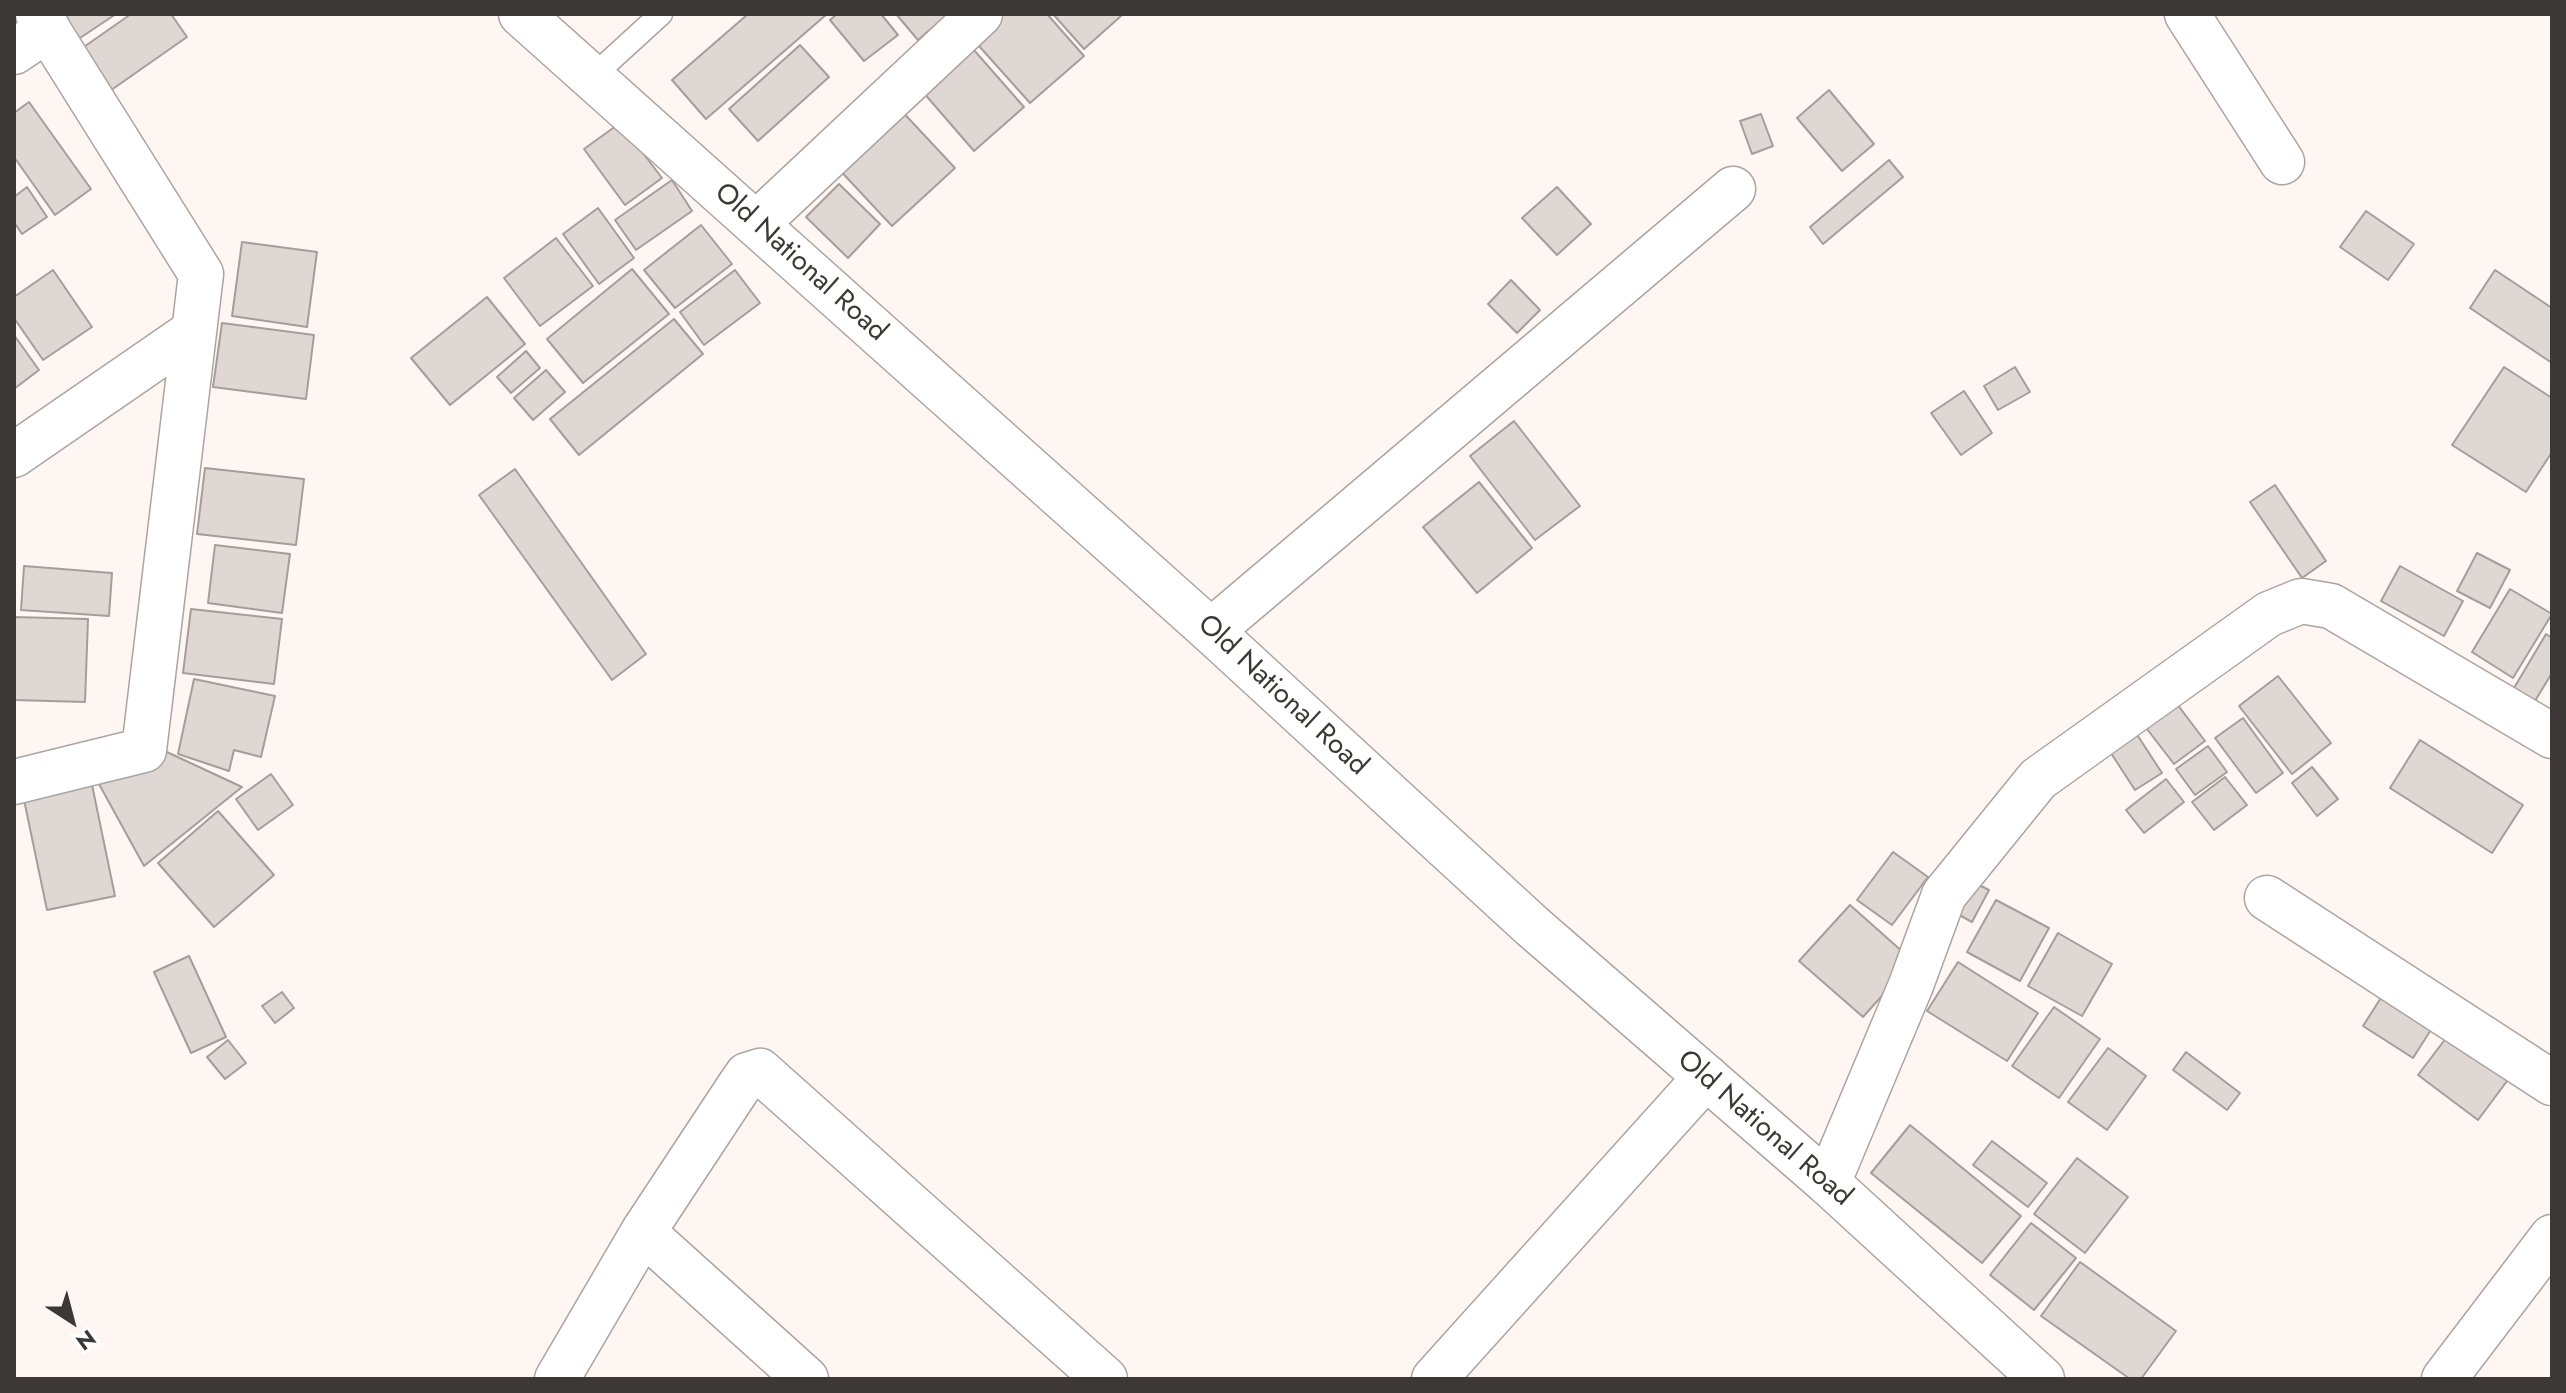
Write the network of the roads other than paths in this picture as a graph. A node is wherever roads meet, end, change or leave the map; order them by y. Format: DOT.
graph roads {
  1 [pos="521,14"];
  2 [pos="980,14"];
  3 [pos="2187,14"];
  4 [pos="648,18"];
  5 [pos="33,32"];
  6 [pos="592,77"];
  7 [pos="2282,162"];
  8 [pos="1733,189"];
  9 [pos="756,224"];
  10 [pos="194,331"];
  11 [pos="14,455"];
  12 [pos="1211,631"];
  13 [pos="2552,736"];
  14 [pos="14,782"];
  15 [pos="2267,898"];
  16 [pos="1706,1077"];
  17 [pos="2552,1083"];
  18 [pos="1828,1183"];
  19 [pos="643,1232"];
  20 [pos="2552,1237"];
  21 [pos="557,1379"];
  22 [pos="806,1379"];
  23 [pos="1105,1379"];
  24 [pos="1434,1379"];
  25 [pos="2042,1379"];
  26 [pos="2444,1379"];
  1 -- 6 [label="street, Old National Road"];
  2 -- 9 [label="street"];
  3 -- 7 [label="street"];
  4 -- 6 [label="lane"];
  5 -- 10 [label="street"];
  6 -- 9 [label="street, Old National Road"];
  8 -- 12 [label="street"];
  9 -- 12 [label="street, Old National Road"];
  10 -- 11 [label="street"];
  10 -- 14 [label="street"];
  12 -- 16 [label="street, Old National Road"];
  13 -- 18 [label="street"];
  15 -- 17 [label="street"];
  16 -- 18 [label="street, Old National Road"];
  16 -- 24 [label="street"];
  18 -- 25 [label="street, Old National Road"];
  19 -- 21 [label="street"];
  19 -- 22 [label="street"];
  19 -- 23 [label="street"];
  20 -- 26 [label="street"];
}
